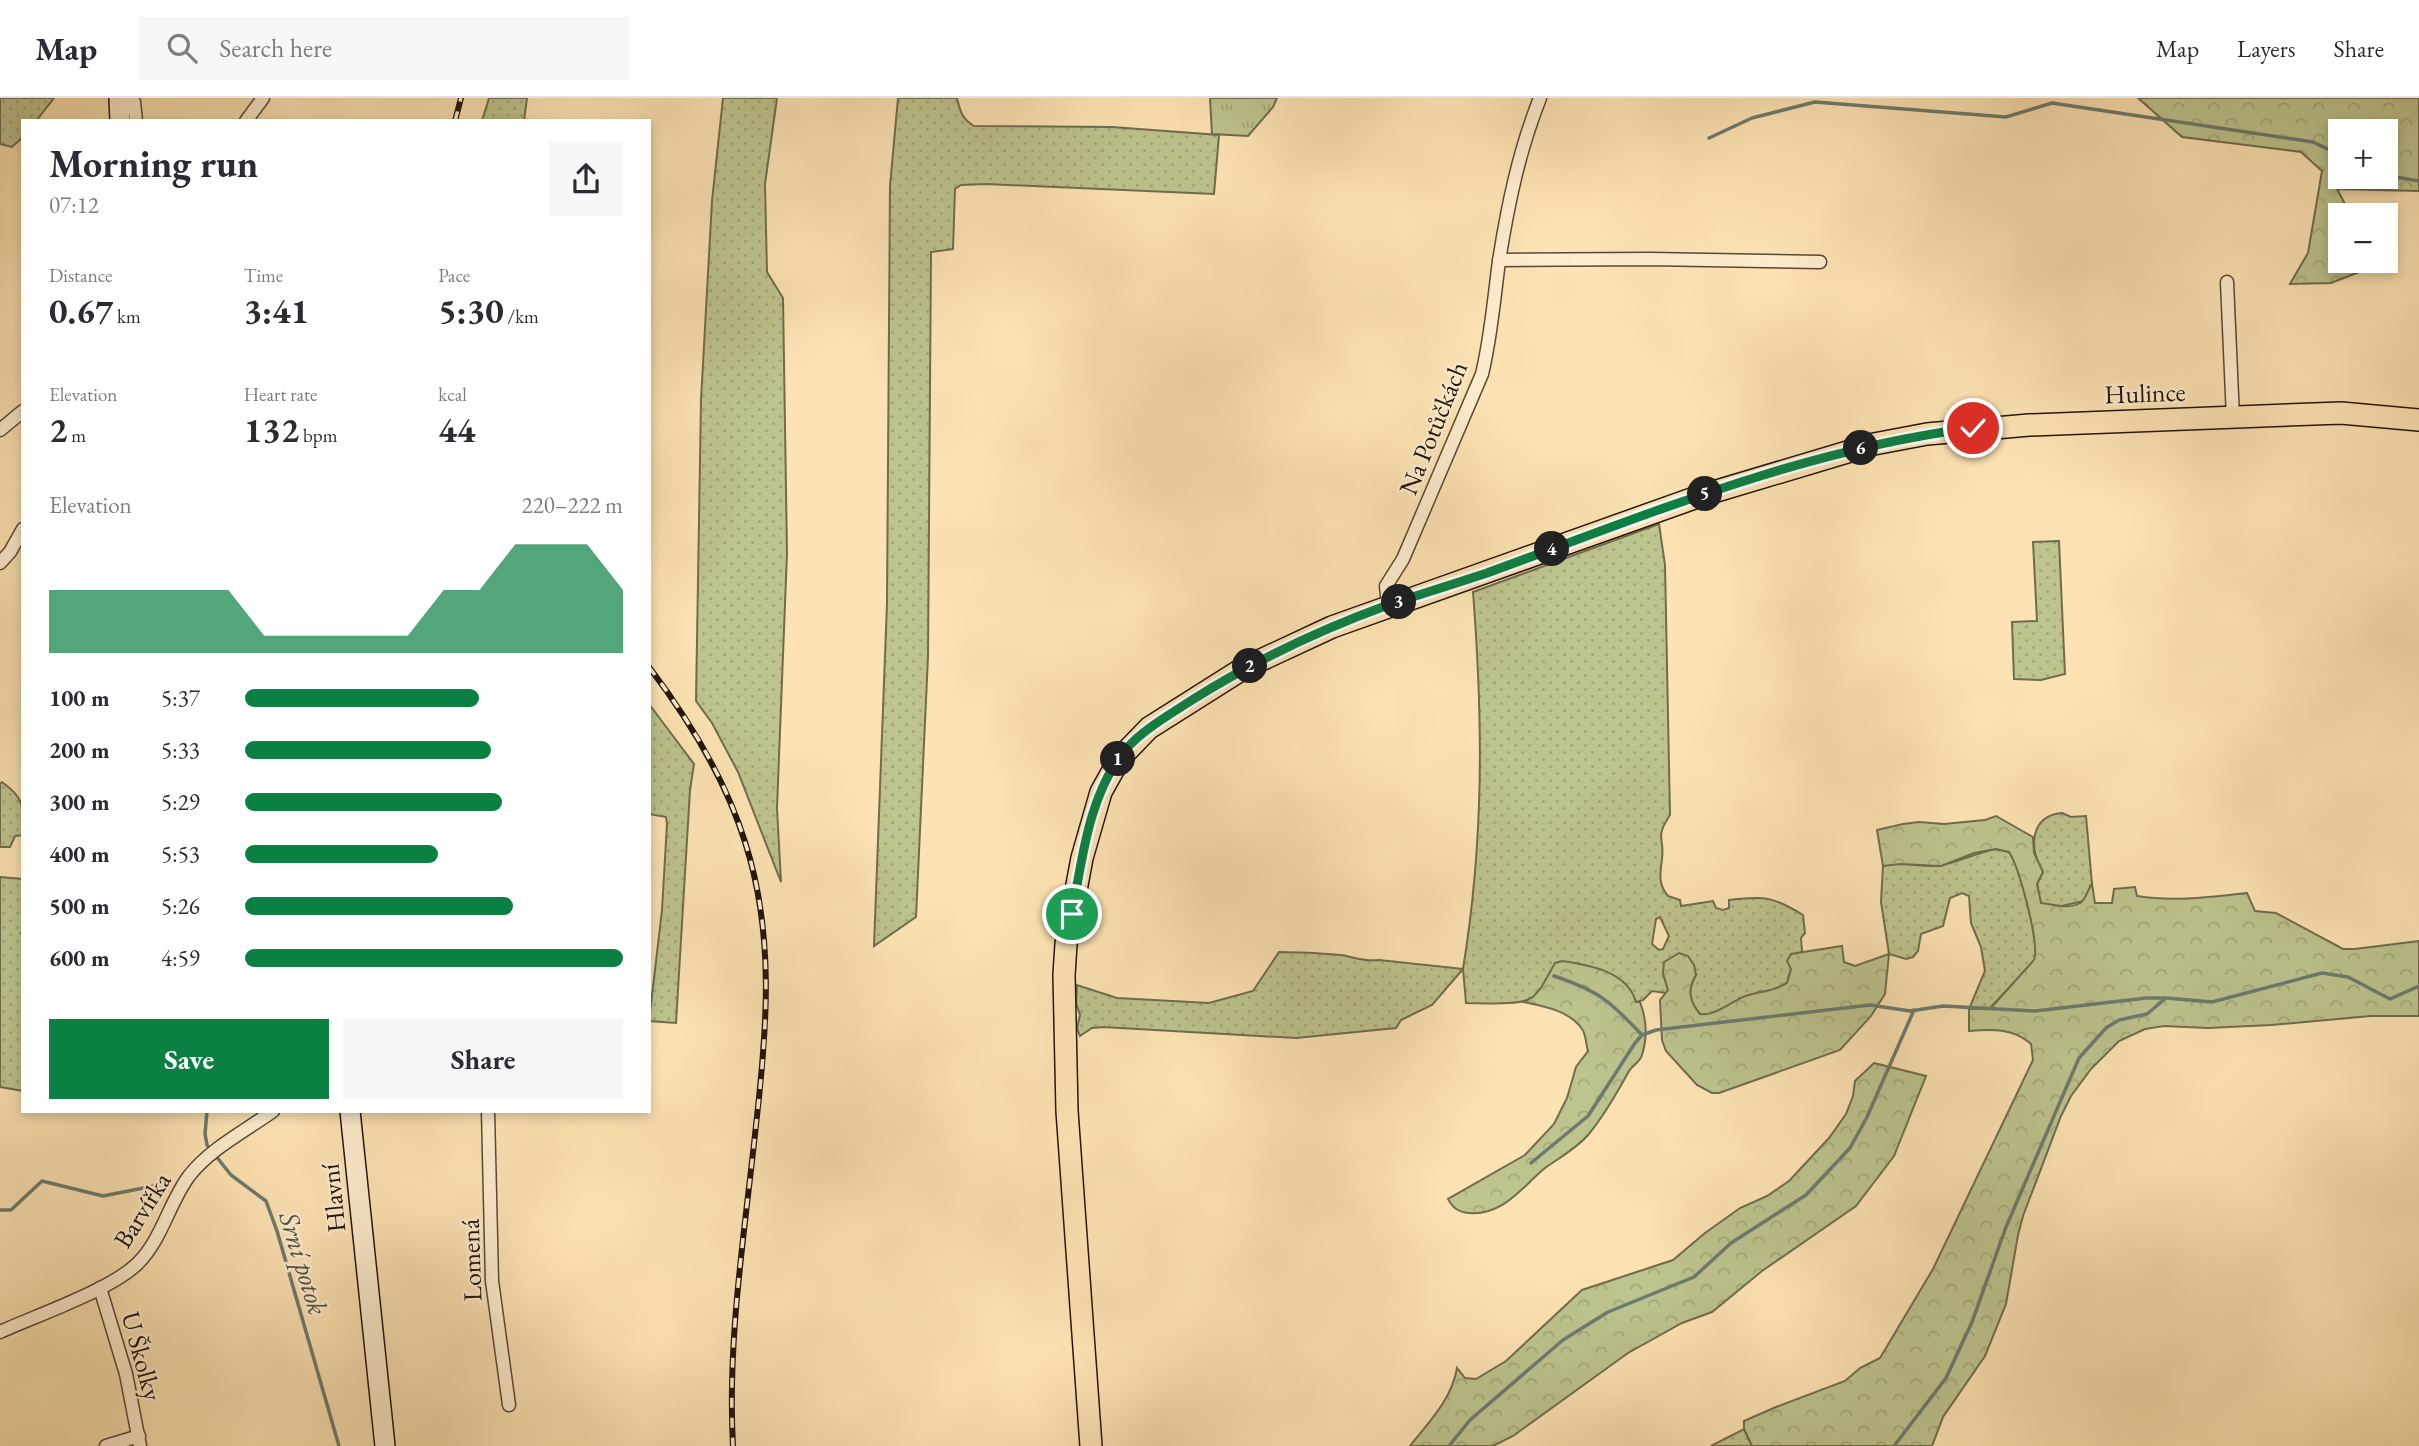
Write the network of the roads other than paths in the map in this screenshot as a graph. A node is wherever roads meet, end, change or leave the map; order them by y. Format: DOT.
graph roads {
  1 [pos="263,98"];
  2 [pos="1540,98"];
  3 [pos="247,119"];
  4 [pos="1500,260"];
  5 [pos="1820,262"];
  6 [pos="2227,282"];
  7 [pos="21,413"];
  8 [pos="2234,418"];
  9 [pos="2419,420"];
  10 [pos="0,430"];
  11 [pos="21,533"];
  12 [pos="0,563"];
  13 [pos="1388,606"];
  14 [pos="270,1113"];
  15 [pos="350,1113"];
  16 [pos="488,1113"];
  17 [pos="100,1288"];
  18 [pos="0,1332"];
  19 [pos="509,1405"];
  20 [pos="140,1441"];
  21 [pos="106,1446"];
  22 [pos="385,1446"];
  23 [pos="1091,1446"];
  1 -- 3 [label="street"];
  2 -- 4 [label="street, Na Potůčkách"];
  4 -- 5 [label="street"];
  4 -- 13 [label="street, Na Potůčkách"];
  6 -- 8 [label="street"];
  7 -- 10 [label="street"];
  8 -- 9 [label="main road, Hulince"];
  8 -- 13 [label="main road, Hulince"];
  11 -- 12 [label="street"];
  13 -- 23 [label="main road, Hulince"];
  14 -- 17 [label="street, Barvířka"];
  15 -- 22 [label="street, Hlavní"];
  16 -- 19 [label="street, Lomená"];
  17 -- 18 [label="street, Barvířka"];
  17 -- 20 [label="street, U Školky"];
  20 -- 21 [label="street, U Školky"];
}
